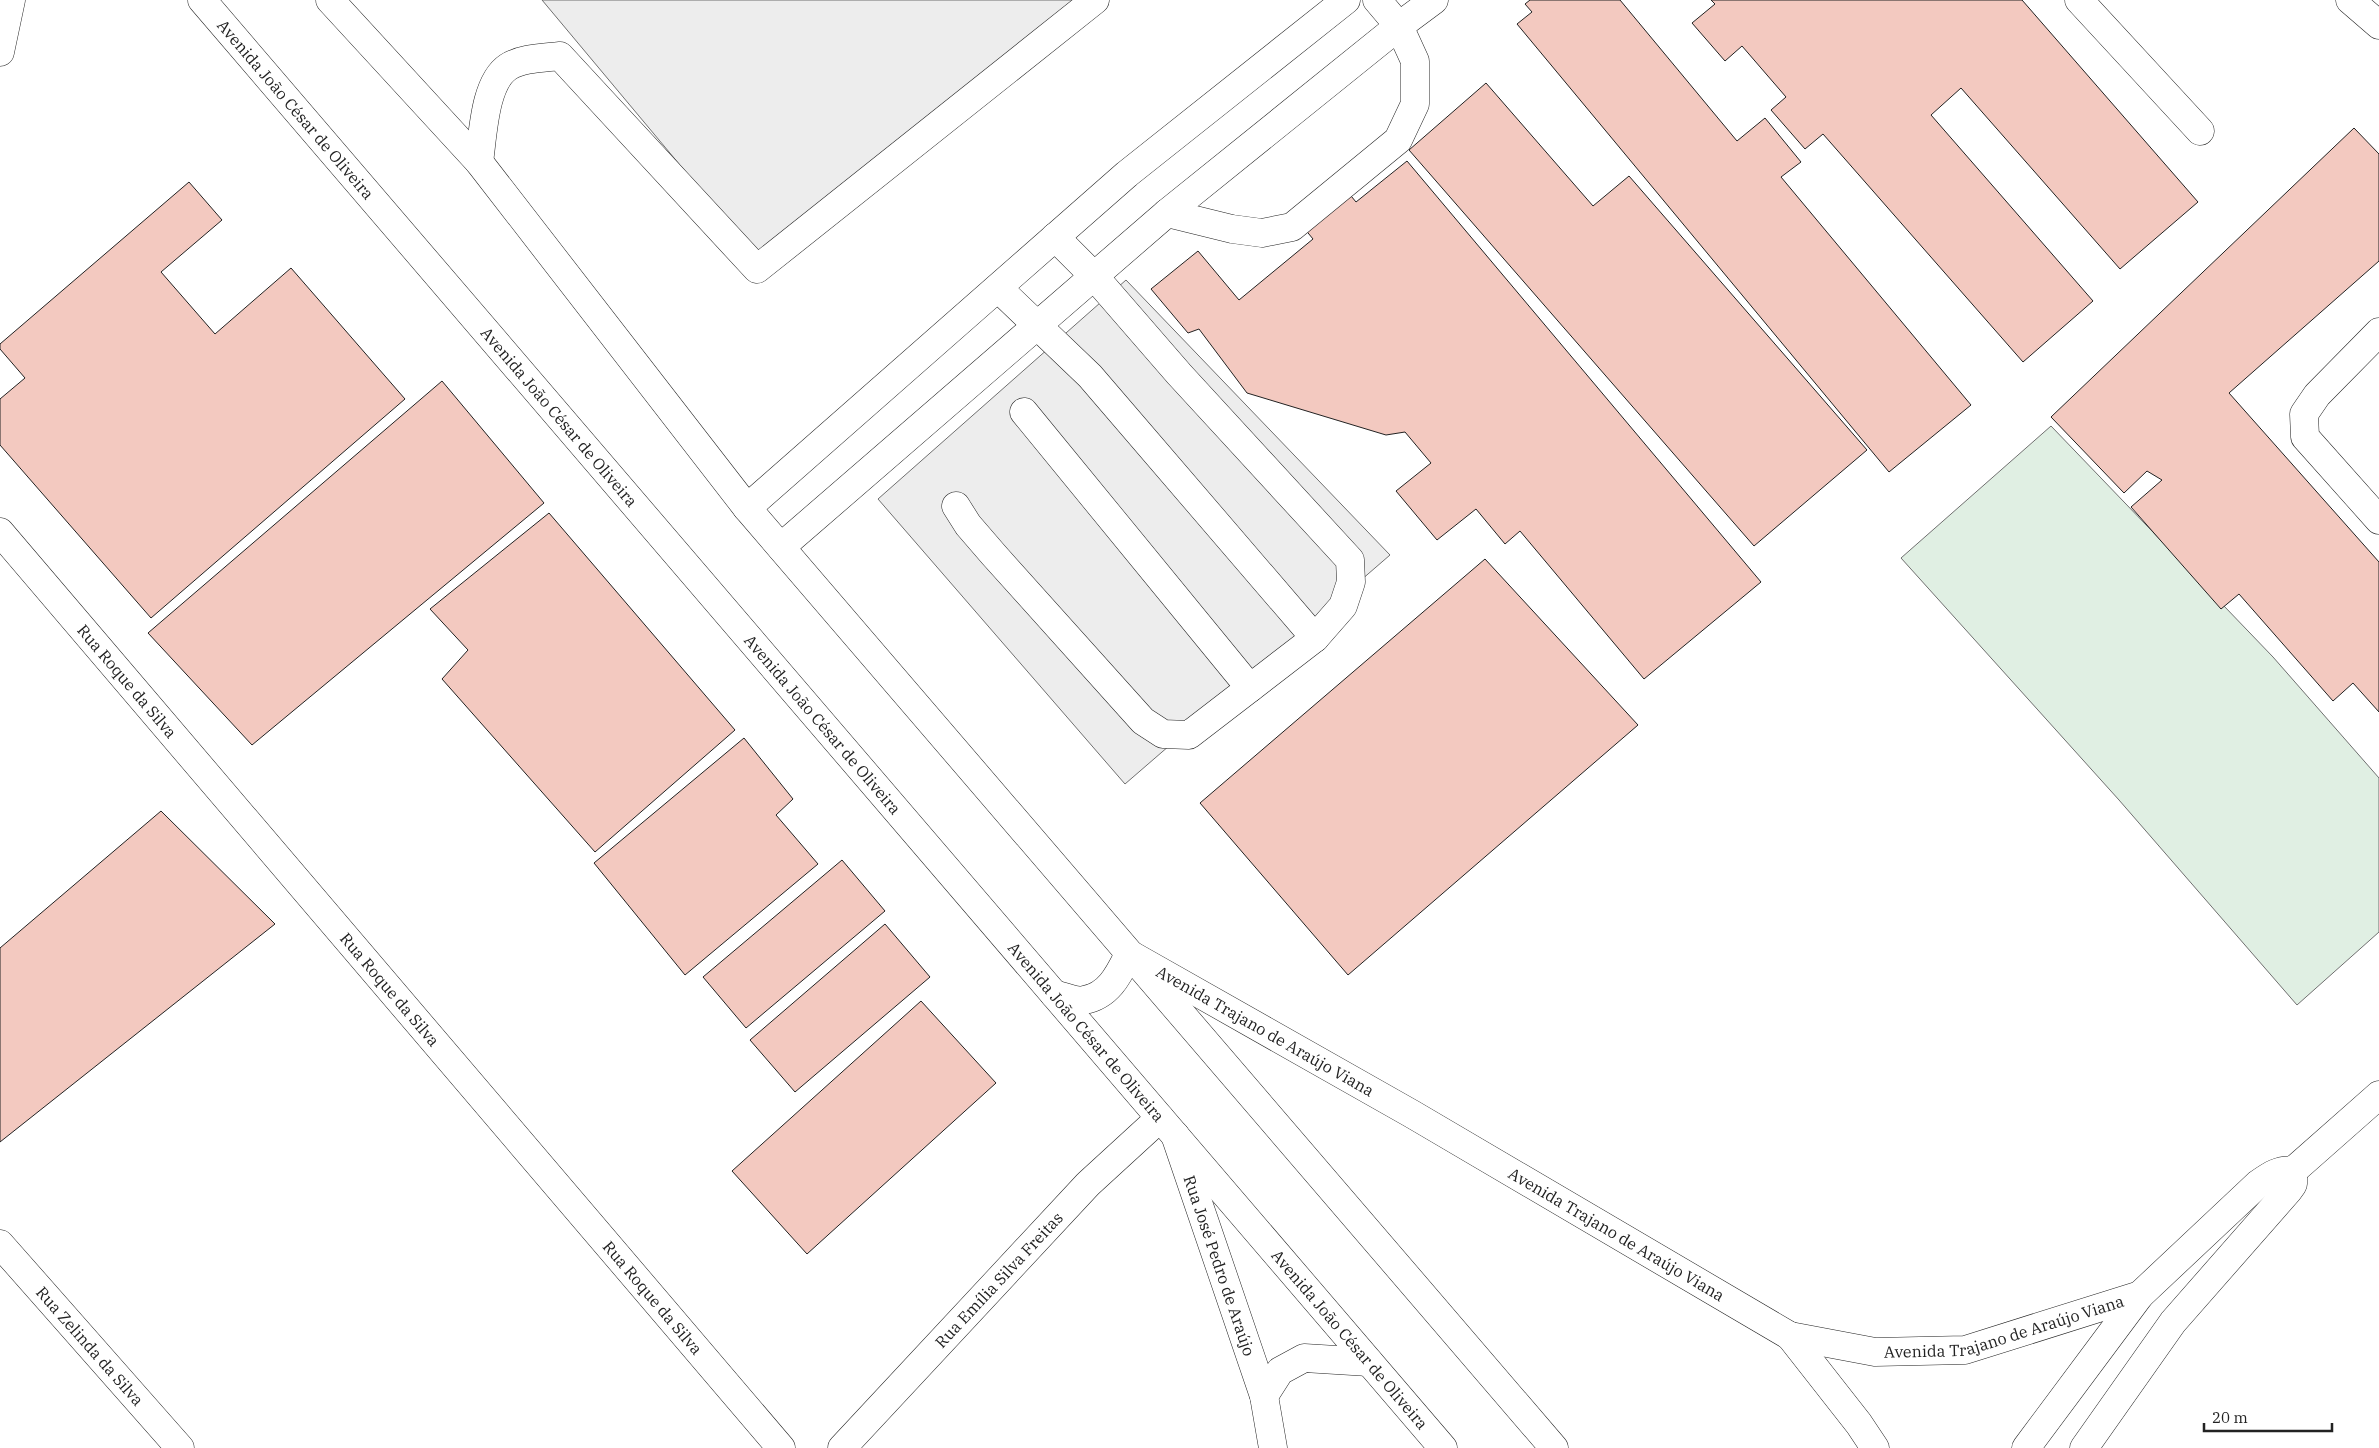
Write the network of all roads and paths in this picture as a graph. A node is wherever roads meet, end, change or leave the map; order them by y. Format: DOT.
graph roads {
  1 [pos="11,0"];
  2 [pos="202,0"];
  3 [pos="330,0"];
  4 [pos="1095,0"];
  5 [pos="1346,0"];
  6 [pos="1377,0"];
  7 [pos="1434,0"];
  8 [pos="2079,0"];
  9 [pos="2350,0"];
  10 [pos="2379,25"];
  11 [pos="1399,26"];
  12 [pos="0,52"];
  13 [pos="2200,131"];
  14 [pos="479,162"];
  15 [pos="1167,213"];
  16 [pos="1055,237"];
  17 [pos="1094,276"];
  18 [pos="998,288"];
  19 [pos="1037,326"];
  20 [pos="2379,332"];
  21 [pos="1024,412"];
  22 [pos="956,506"];
  23 [pos="747,508"];
  24 [pos="2379,520"];
  25 [pos="0,532"];
  26 [pos="781,547"];
  27 [pos="1315,638"];
  28 [pos="1250,688"];
  29 [pos="1129,954"];
  30 [pos="1054,994"];
  31 [pos="2379,1095"];
  32 [pos="1167,1126"];
  33 [pos="2293,1171"];
  34 [pos="0,1244"];
  35 [pos="2140,1295"];
  36 [pos="1790,1336"];
  37 [pos="1369,1362"];
  38 [pos="1264,1396"];
  39 [pos="180,1448"];
  40 [pos="781,1448"];
  41 [pos="842,1448"];
  42 [pos="1273,1448"];
  43 [pos="1443,1448"];
  44 [pos="1554,1448"];
  45 [pos="1875,1448"];
  46 [pos="2026,1448"];
  47 [pos="2084,1448"];
  1 -- 12 [label="street"];
  2 -- 30 [label="street, Avenida João César de Oliveira"];
  3 -- 14 [label="street"];
  4 -- 14 [label="street"];
  5 -- 16 [label="street"];
  6 -- 11 [label="street"];
  7 -- 11 [label="street"];
  8 -- 13 [label="street"];
  9 -- 10 [label="street"];
  11 -- 15 [label="street"];
  11 -- 15 [label="street"];
  14 -- 23 [label="street"];
  15 -- 17 [label="street"];
  16 -- 17 [label="street"];
  16 -- 18 [label="street"];
  17 -- 19 [label="street"];
  17 -- 27 [label="street"];
  18 -- 19 [label="street"];
  18 -- 23 [label="street"];
  19 -- 26 [label="street"];
  19 -- 27 [label="street"];
  20 -- 24 [label="street"];
  21 -- 28 [label="street"];
  22 -- 28 [label="street"];
  23 -- 26 [label="street"];
  25 -- 40 [label="street, Rua Roque da Silva"];
  26 -- 29 [label="street"];
  27 -- 28 [label="street"];
  29 -- 30 [label="street"];
  29 -- 36 [label="street, Avenida Trajano de Araújo Viana"];
  29 -- 44 [label="street"];
  30 -- 32 [label="street, Avenida João César de Oliveira"];
  31 -- 33 [label="street, Avenida Trajano de Araújo Viana"];
  32 -- 37 [label="street, Avenida João César de Oliveira"];
  32 -- 38 [label="street, Rua José Pedro de Araújo"];
  32 -- 41 [label="street, Rua Emília Silva Freitas"];
  33 -- 35 [label="street, Avenida Trajano de Araújo Viana"];
  33 -- 47 [label="street"];
  34 -- 39 [label="street, Rua Zelinda da Silva"];
  35 -- 36 [label="street, Avenida Trajano de Araújo Viana"];
  35 -- 46 [label="street, Avenida Trajano de Araújo Viana"];
  36 -- 45 [label="street"];
  37 -- 38 [label="street"];
  37 -- 43 [label="street, Avenida João César de Oliveira"];
  38 -- 42 [label="street, Rua José Pedro de Araújo"];
}
